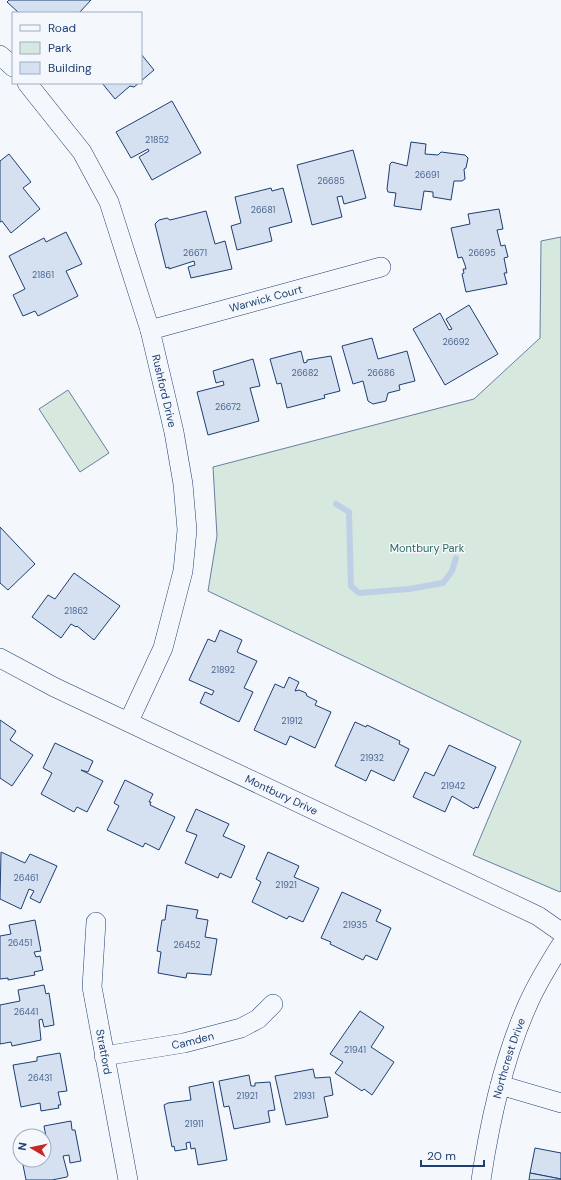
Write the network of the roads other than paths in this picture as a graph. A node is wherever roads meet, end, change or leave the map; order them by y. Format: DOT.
graph roads {
  1 [pos="0,55"];
  2 [pos="12,66"];
  3 [pos="28,84"];
  4 [pos="381,267"];
  5 [pos="150,330"];
  6 [pos="0,658"];
  7 [pos="130,721"];
  8 [pos="96,922"];
  9 [pos="561,932"];
  10 [pos="561,945"];
  11 [pos="272,1004"];
  12 [pos="104,1056"];
  13 [pos="500,1085"];
  14 [pos="561,1103"];
  15 [pos="128,1180"];
  16 [pos="481,1180"];
  1 -- 2 [label="street"];
  3 -- 5 [label="street, Rushford Drive"];
  4 -- 5 [label="street, Warwick Court"];
  5 -- 7 [label="street, Rushford Drive"];
  6 -- 7 [label="street, Montbury Drive"];
  7 -- 9 [label="street, Montbury Drive"];
  8 -- 12 [label="street, Stratford"];
  10 -- 13 [label="street, Northcrest Drive"];
  11 -- 12 [label="street, Camden"];
  12 -- 15 [label="street, Stratford"];
  13 -- 14 [label="street"];
  13 -- 16 [label="street, Northcrest Drive"];
}
